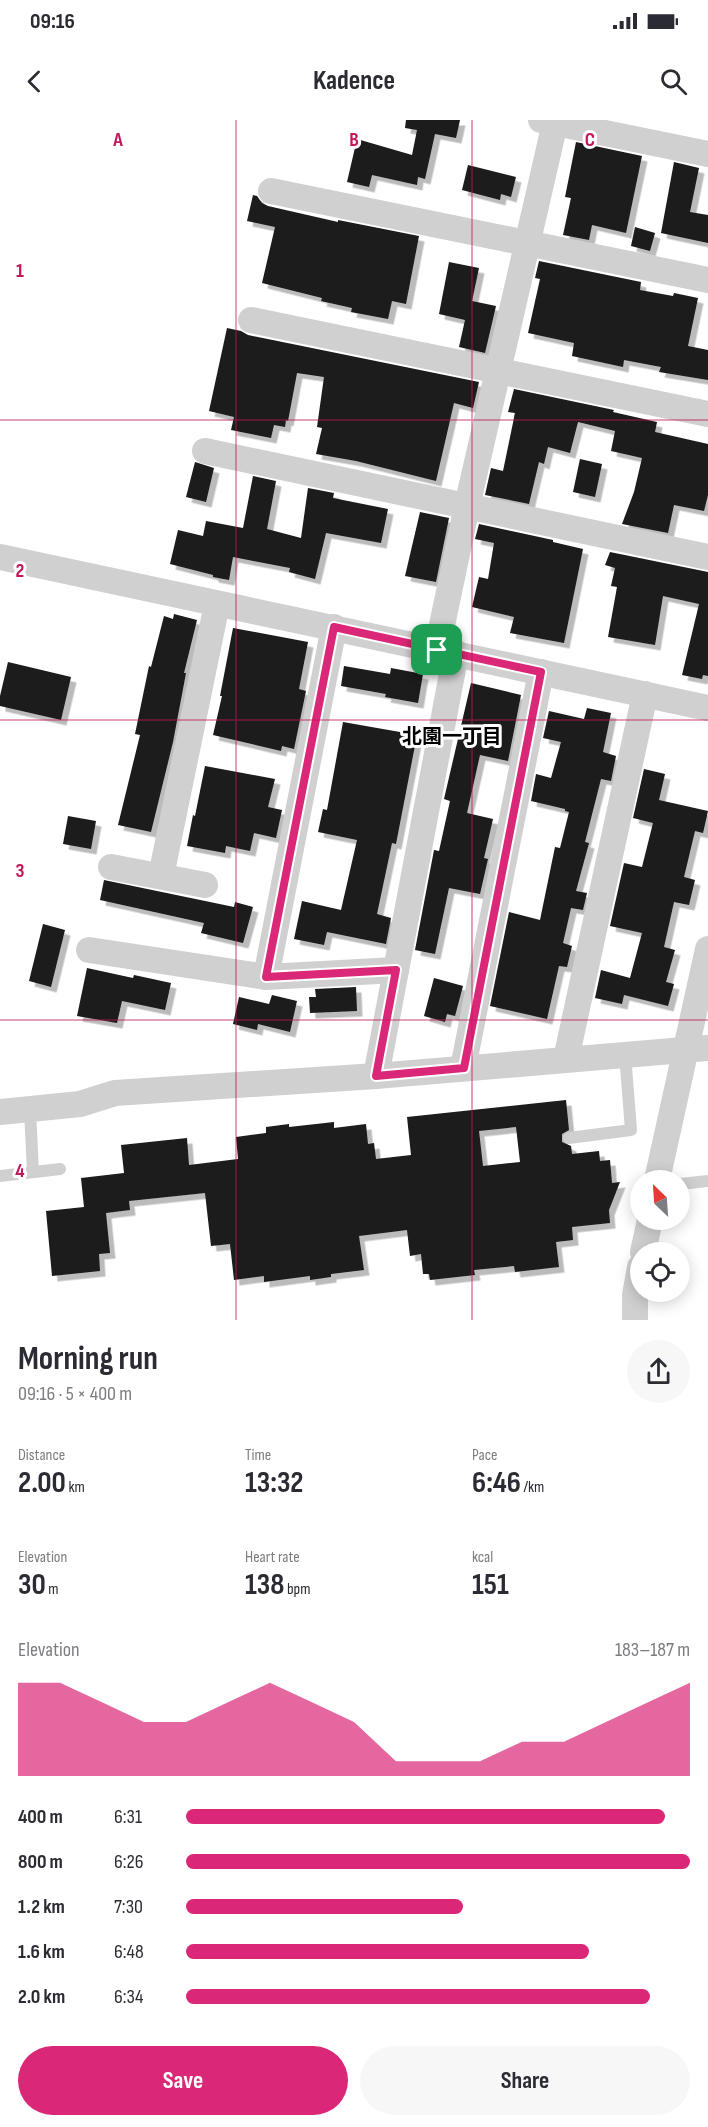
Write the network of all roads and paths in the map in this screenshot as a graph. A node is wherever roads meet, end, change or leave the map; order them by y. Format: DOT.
graph roads {
  1 [pos="548,121"];
  2 [pos="708,154"];
  3 [pos="272,191"];
  4 [pos="529,243"];
  5 [pos="708,280"];
  6 [pos="251,320"];
  7 [pos="500,371"];
  8 [pos="708,414"];
  9 [pos="205,451"];
  10 [pos="467,506"];
  11 [pos="0,556"];
  12 [pos="708,556"];
  13 [pos="217,604"];
  14 [pos="334,627"];
  15 [pos="446,651"];
  16 [pos="541,672"];
  17 [pos="645,694"];
  18 [pos="708,708"];
  19 [pos="111,867"];
  20 [pos="161,876"];
  21 [pos="205,885"];
  22 [pos="708,949"];
  23 [pos="89,950"];
  24 [pos="396,970"];
  25 [pos="266,977"];
  26 [pos="697,1048"];
  27 [pos="625,1054"];
  28 [pos="566,1059"];
  29 [pos="464,1068"];
  30 [pos="376,1076"];
  31 [pos="30,1110"];
  32 [pos="0,1112"];
  33 [pos="569,1138"];
  34 [pos="60,1169"];
  35 [pos="660,1170"];
  36 [pos="33,1172"];
  37 [pos="0,1176"];
  38 [pos="708,1181"];
  39 [pos="690,1183"];
  40 [pos="635,1302"];
  41 [pos="635,1320"];
  1 -- 2 [label="street"];
  1 -- 4 [label="street"];
  3 -- 4 [label="street"];
  4 -- 5 [label="street"];
  4 -- 7 [label="street"];
  6 -- 7 [label="street"];
  7 -- 8 [label="street"];
  7 -- 10 [label="street"];
  9 -- 10 [label="street"];
  10 -- 12 [label="street"];
  10 -- 15 [label="street"];
  11 -- 13 [label="street"];
  13 -- 14 [label="street"];
  13 -- 20 [label="street"];
  14 -- 15 [label="street"];
  14 -- 25 [label="street"];
  15 -- 16 [label="street"];
  15 -- 24 [label="street"];
  16 -- 17 [label="street"];
  16 -- 29 [label="street"];
  17 -- 18 [label="street"];
  17 -- 28 [label="street"];
  19 -- 20 [label="street"];
  20 -- 21 [label="street"];
  22 -- 26 [label="street"];
  23 -- 25 [label="street"];
  24 -- 25 [label="street"];
  24 -- 30 [label="street"];
  26 -- 27 [label="street"];
  26 -- 35 [label="street"];
  27 -- 28 [label="street"];
  27 -- 33 [label="lane"];
  28 -- 29 [label="street"];
  29 -- 30 [label="street"];
  30 -- 31 [label="street"];
  31 -- 32 [label="street"];
  31 -- 36 [label="lane"];
  34 -- 36 [label="lane"];
  36 -- 37 [label="lane"];
  38 -- 39 [label="lane"];
  40 -- 41 [label="street"];
}
